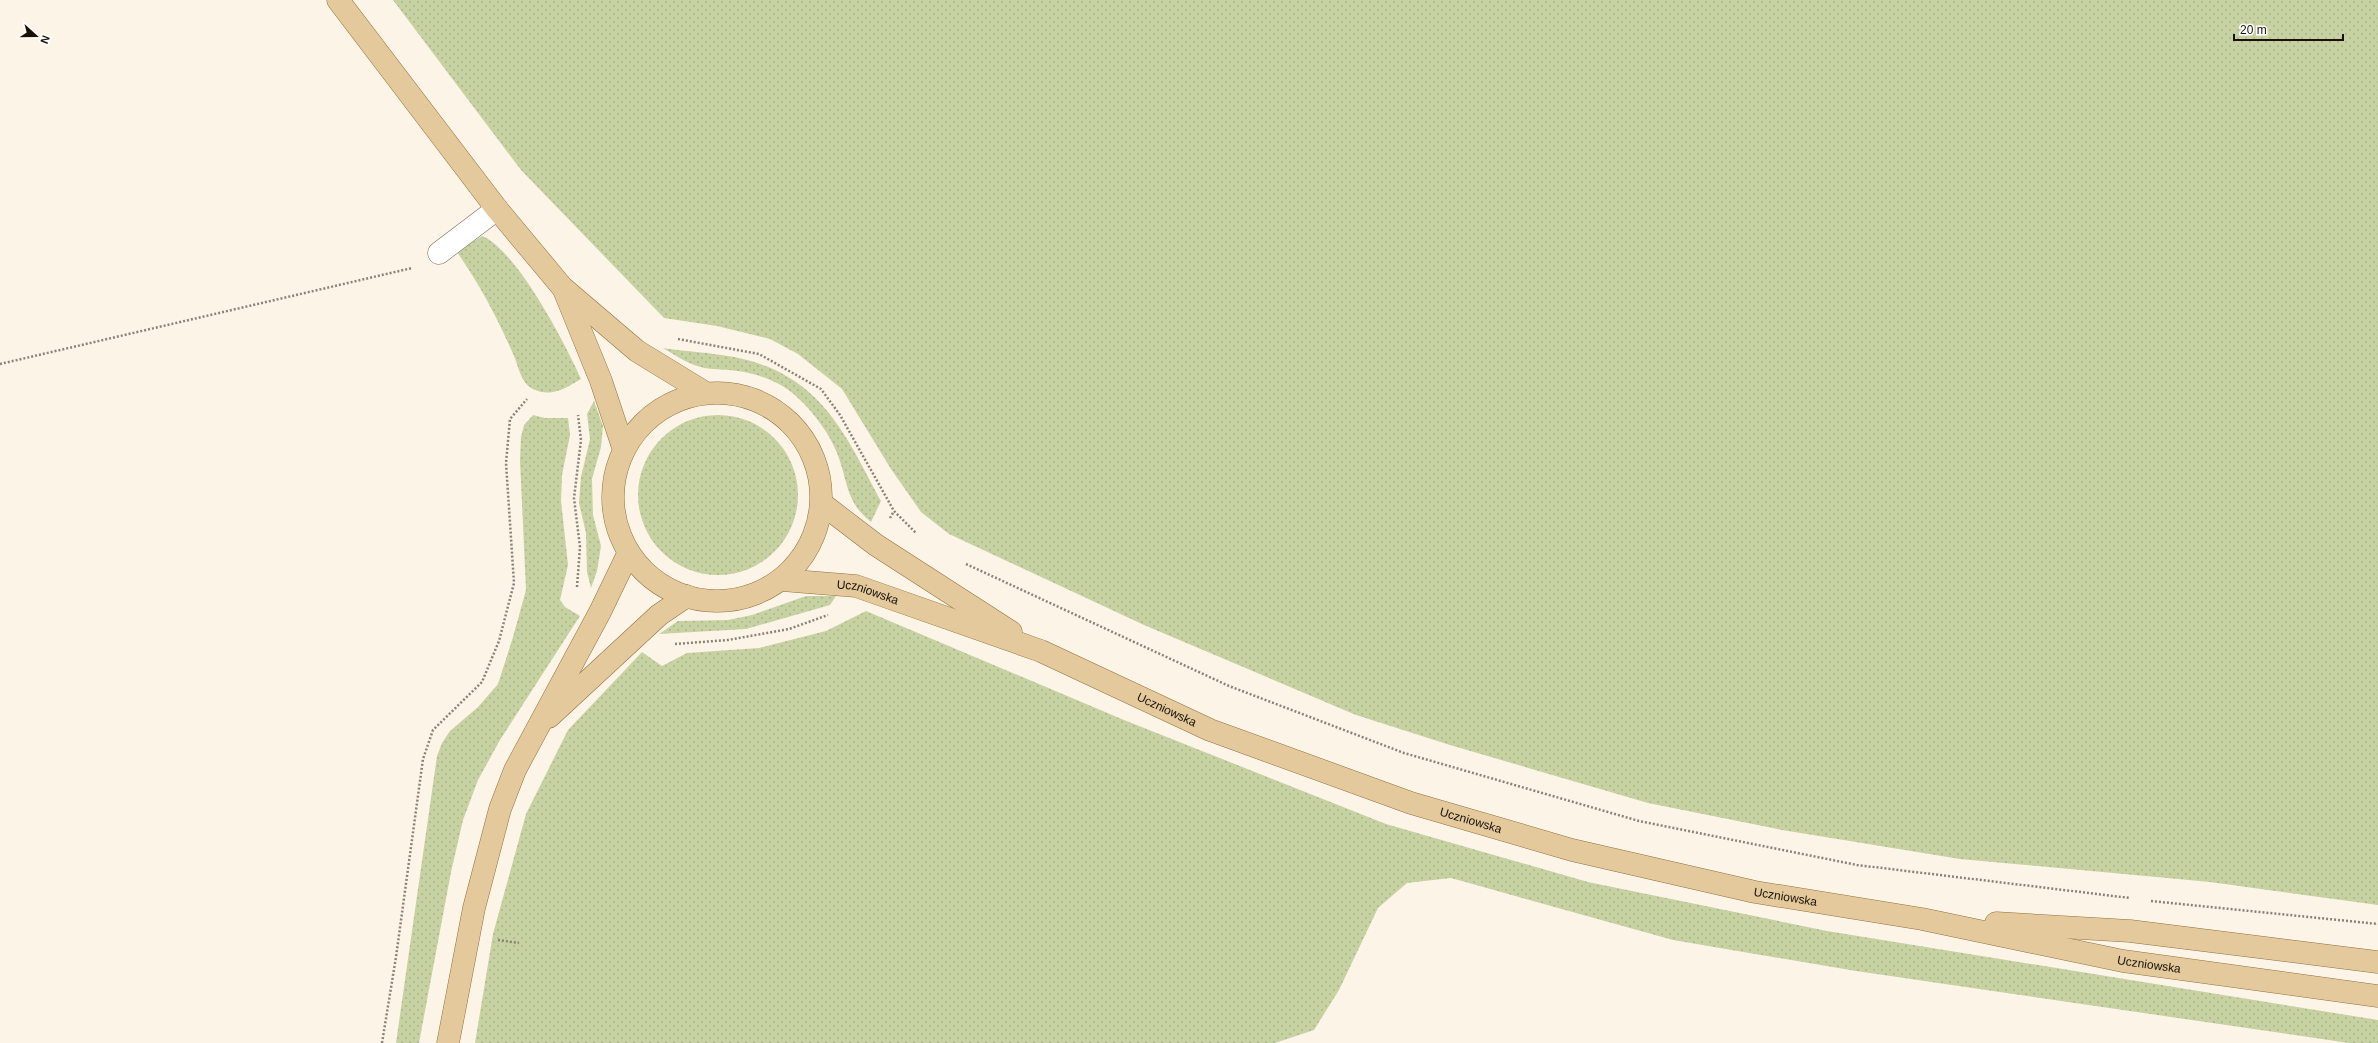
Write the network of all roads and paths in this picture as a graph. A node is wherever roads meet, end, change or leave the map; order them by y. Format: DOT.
graph roads {
  1 [pos="338,0"];
  2 [pos="497,208"];
  3 [pos="439,254"];
  4 [pos="562,287"];
  5 [pos="638,351"];
  6 [pos="0,364"];
  7 [pos="601,381"];
  8 [pos="704,392"];
  9 [pos="527,399"];
  10 [pos="623,447"];
  11 [pos="824,506"];
  12 [pos="894,511"];
  13 [pos="920,536"];
  14 [pos="876,545"];
  15 [pos="628,554"];
  16 [pos="960,562"];
  17 [pos="782,580"];
  18 [pos="856,586"];
  19 [pos="687,596"];
  20 [pos="600,612"];
  21 [pos="635,637"];
  22 [pos="1041,651"];
  23 [pos="535,730"];
  24 [pos="2135,899"];
  25 [pos="2150,901"];
  26 [pos="1922,919"];
  27 [pos="2378,924"];
  28 [pos="2378,962"];
  29 [pos="2378,996"];
  30 [pos="382,1043"];
  31 [pos="448,1043"];
  1 -- 2 [label="main road"];
  2 -- 3 [label="lane"];
  2 -- 4 [label="main road"];
  3 -- 6 [label="path"];
  4 -- 5 [label="main road"];
  4 -- 7 [label="main road"];
  5 -- 8 [label="main road"];
  5 -- 12 [label="path"];
  7 -- 10 [label="main road"];
  7 -- 20 [label="path"];
  8 -- 10 [label="main road"];
  8 -- 11 [label="main road"];
  9 -- 30 [label="path"];
  10 -- 15 [label="main road"];
  11 -- 14 [label="main road, Uczniowska"];
  11 -- 17 [label="main road"];
  12 -- 13 [label="path"];
  12 -- 14 [label="path"];
  14 -- 22 [label="main road, Uczniowska"];
  15 -- 19 [label="main road"];
  15 -- 20 [label="main road"];
  16 -- 24 [label="path"];
  17 -- 18 [label="main road, Uczniowska"];
  17 -- 19 [label="main road"];
  18 -- 21 [label="path"];
  18 -- 22 [label="main road, Uczniowska"];
  19 -- 21 [label="main road"];
  20 -- 23 [label="main road"];
  21 -- 23 [label="main road"];
  22 -- 26 [label="main road, Uczniowska"];
  23 -- 31 [label="main road"];
  25 -- 27 [label="path"];
  26 -- 28 [label="main road, Uczniowska"];
  26 -- 29 [label="main road, Uczniowska"];
}
